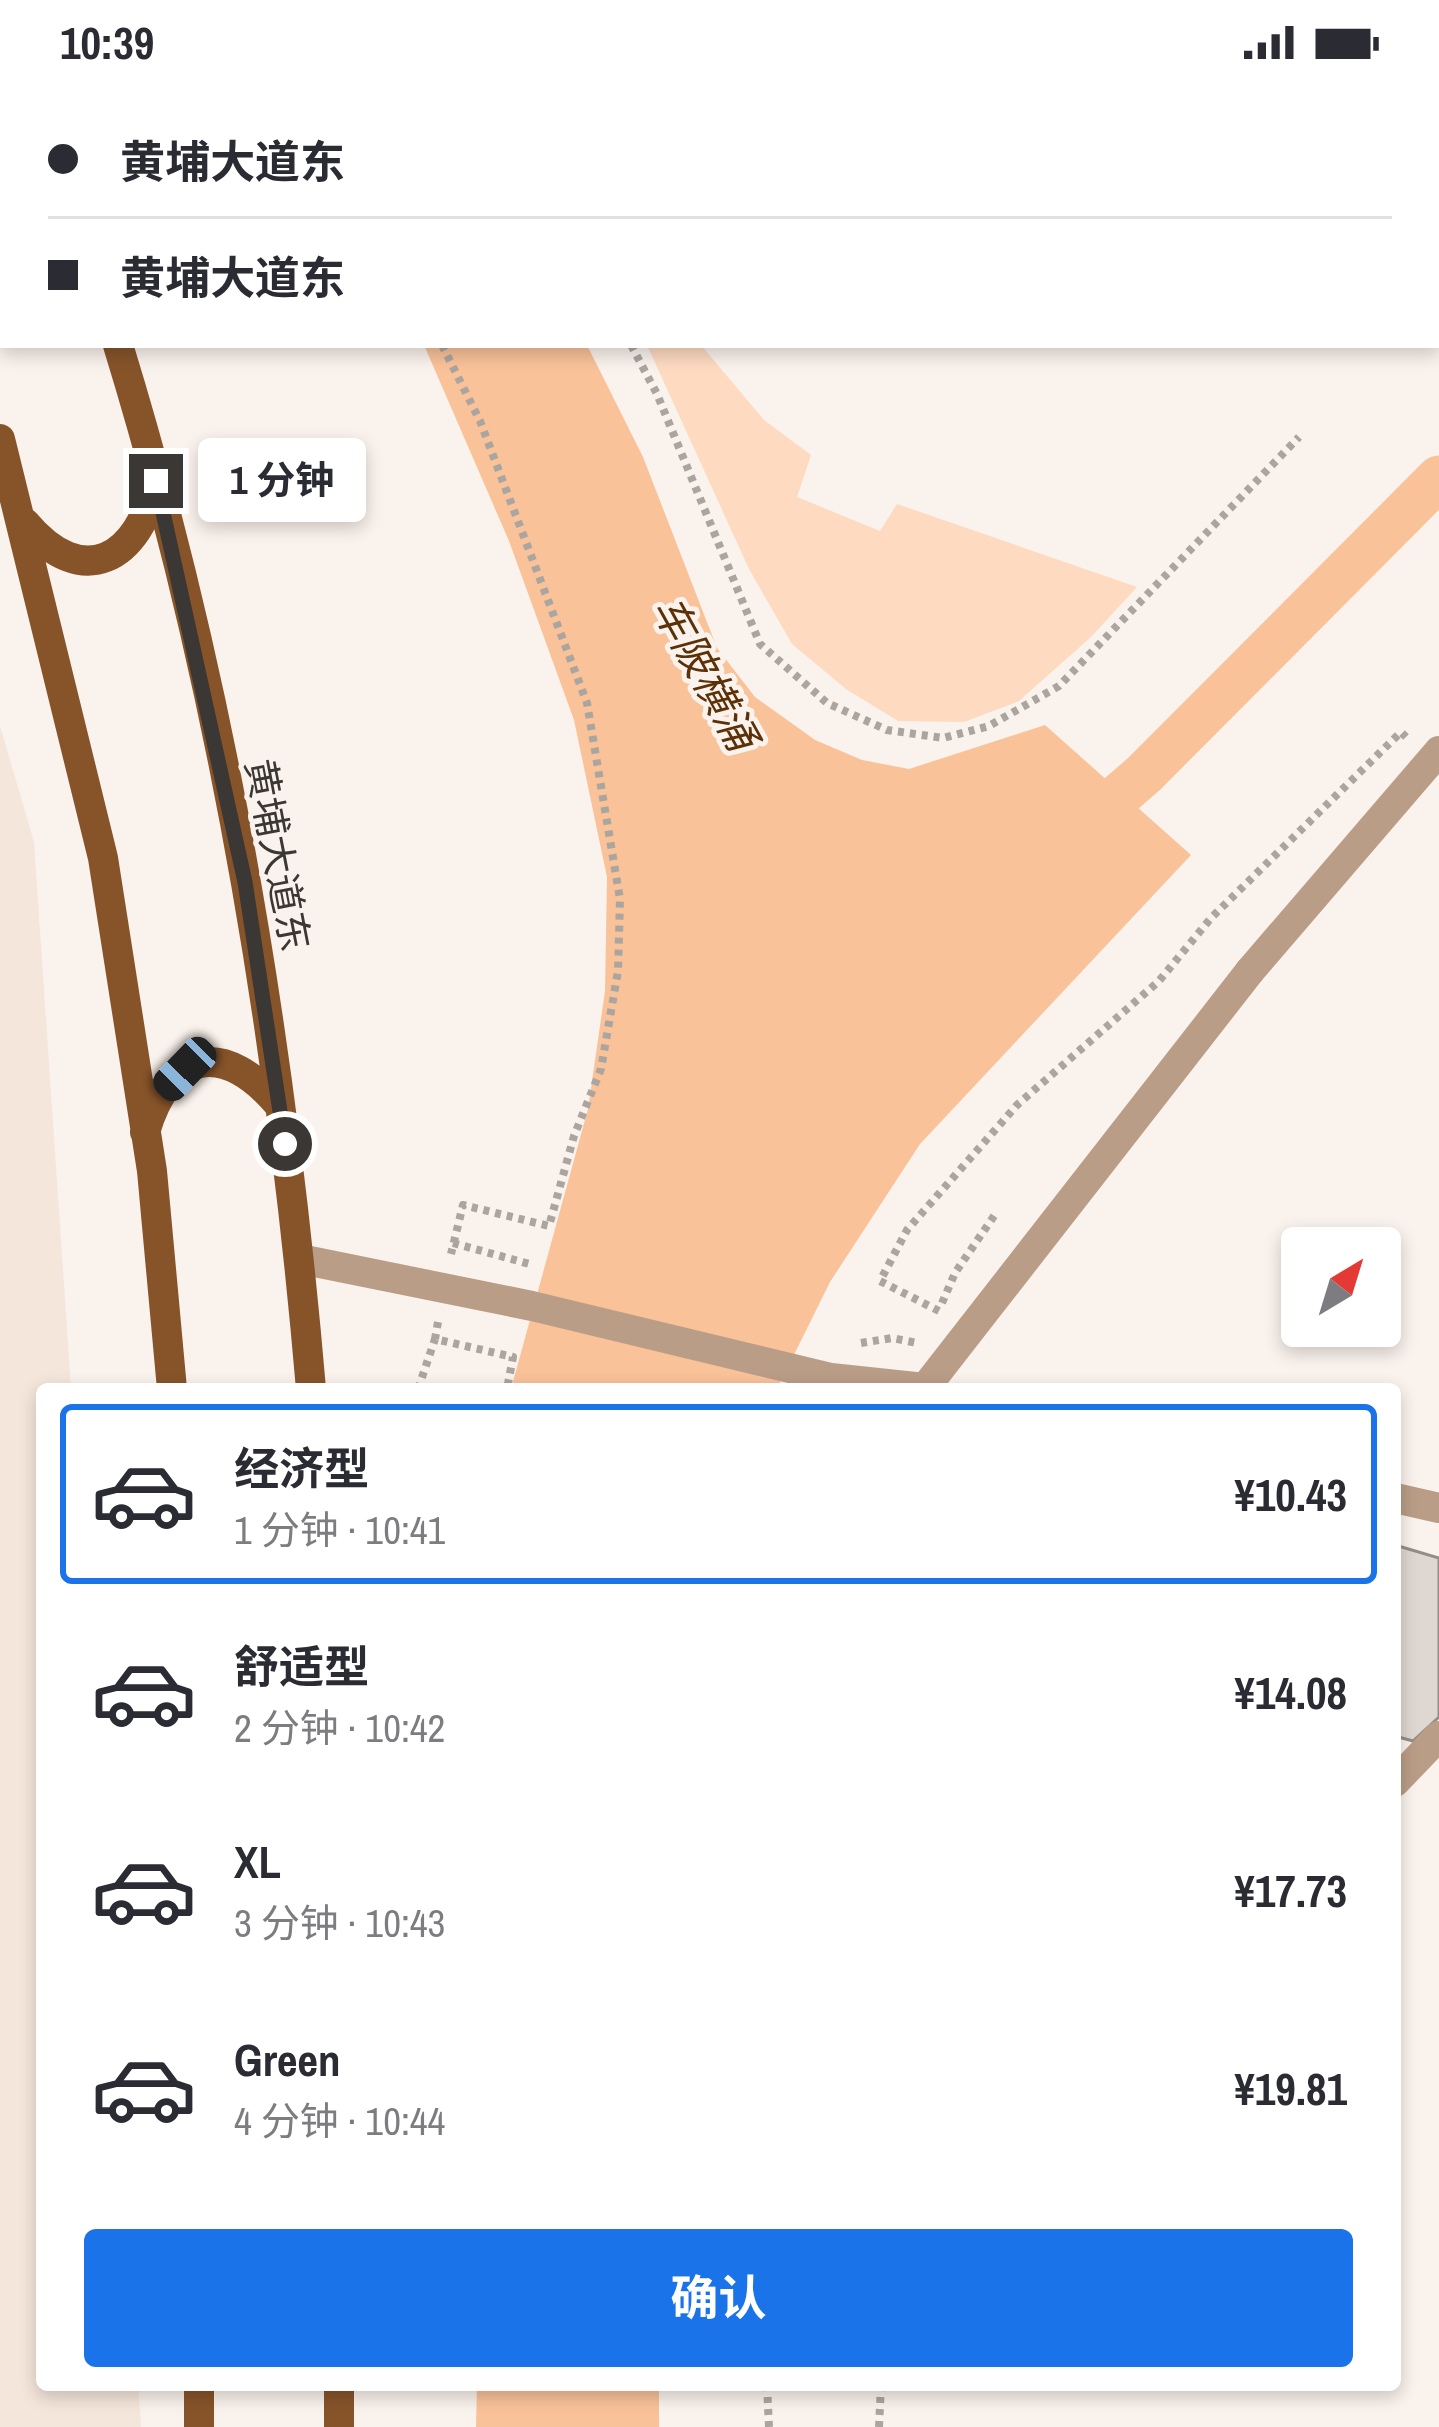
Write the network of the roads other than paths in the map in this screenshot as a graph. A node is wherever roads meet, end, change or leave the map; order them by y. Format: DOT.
graph roads {
  1 [pos="119,348"];
  2 [pos="0,439"];
  3 [pos="156,481"];
  4 [pos="21,518"];
  5 [pos="1435,755"];
  6 [pos="280,1106"];
  7 [pos="145,1132"];
  8 [pos="300,1259"];
  9 [pos="171,1383"];
  10 [pos="310,1383"];
  11 [pos="874,1383"];
  12 [pos="931,1383"];
  13 [pos="1401,1499"];
  14 [pos="1439,1508"];
  15 [pos="1439,1736"];
  16 [pos="1401,1776"];
  17 [pos="199,2391"];
  18 [pos="339,2391"];
  19 [pos="199,2427"];
  20 [pos="339,2427"];
  1 -- 3 [label="main road, 黄埔大道东"];
  2 -- 4 [label="main road"];
  3 -- 4 [label="main road"];
  3 -- 6 [label="main road, 黄埔大道东"];
  4 -- 7 [label="main road"];
  5 -- 12 [label="street"];
  6 -- 7 [label="main road"];
  6 -- 8 [label="main road, 黄埔大道东"];
  7 -- 9 [label="main road"];
  8 -- 10 [label="main road, 黄埔大道东"];
  8 -- 11 [label="street"];
  13 -- 14 [label="street"];
  15 -- 16 [label="street"];
  17 -- 19 [label="main road"];
  18 -- 20 [label="main road"];
}
